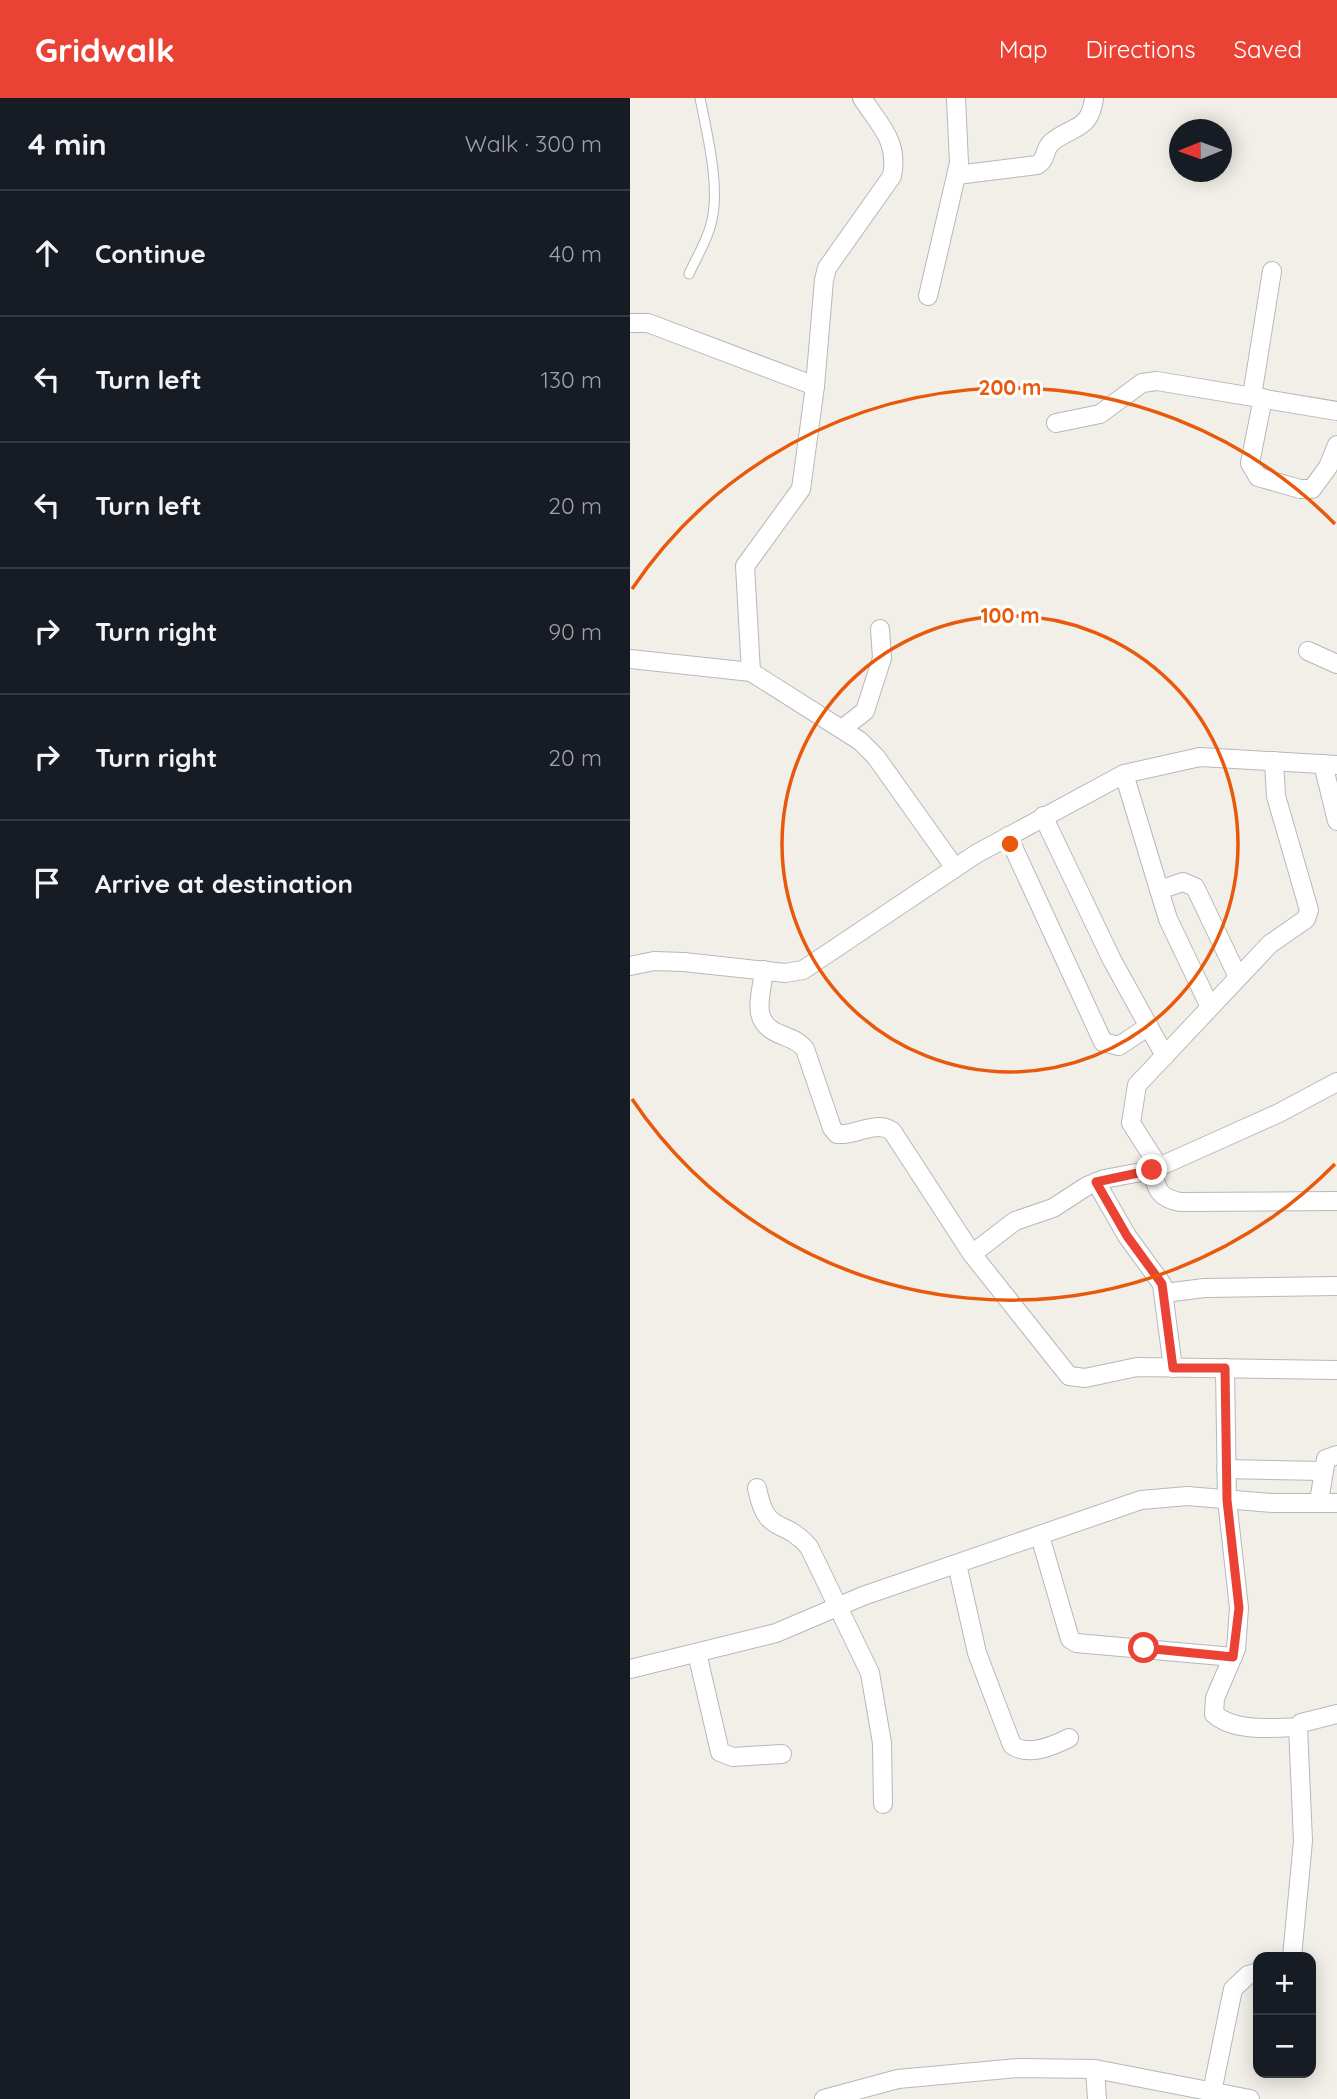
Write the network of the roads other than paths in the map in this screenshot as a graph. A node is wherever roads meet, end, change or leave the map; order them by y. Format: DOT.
graph roads {
  1 [pos="700,98"];
  2 [pos="862,98"];
  3 [pos="956,98"];
  4 [pos="1094,98"];
  5 [pos="957,175"];
  6 [pos="1272,271"];
  7 [pos="689,274"];
  8 [pos="928,296"];
  9 [pos="630,323"];
  10 [pos="815,386"];
  11 [pos="1257,397"];
  12 [pos="1337,411"];
  13 [pos="1056,424"];
  14 [pos="1337,445"];
  15 [pos="880,629"];
  16 [pos="1308,651"];
  17 [pos="630,659"];
  18 [pos="1337,664"];
  19 [pos="751,672"];
  20 [pos="842,729"];
  21 [pos="1275,761"];
  22 [pos="1330,765"];
  23 [pos="1124,774"];
  24 [pos="1043,816"];
  25 [pos="1337,821"];
  26 [pos="1008,836"];
  27 [pos="955,868"];
  28 [pos="1158,890"];
  29 [pos="630,966"];
  30 [pos="764,970"];
  31 [pos="1238,977"];
  32 [pos="1210,1007"];
  33 [pos="1149,1026"];
  34 [pos="1165,1056"];
  35 [pos="1337,1082"];
  36 [pos="1155,1168"];
  37 [pos="1096,1182"];
  38 [pos="1337,1201"];
  39 [pos="972,1254"];
  40 [pos="1337,1286"];
  41 [pos="1165,1293"];
  42 [pos="1173,1368"];
  43 [pos="1225,1368"];
  44 [pos="1337,1370"];
  45 [pos="1337,1455"];
  46 [pos="1226,1469"];
  47 [pos="1322,1471"];
  48 [pos="757,1488"];
  49 [pos="1227,1500"];
  50 [pos="1328,1502"];
  51 [pos="1040,1536"];
  52 [pos="957,1564"];
  53 [pos="840,1606"];
  54 [pos="696,1653"];
  55 [pos="1233,1657"];
  56 [pos="630,1669"];
  57 [pos="1337,1714"];
  58 [pos="1298,1727"];
  59 [pos="1069,1738"];
  60 [pos="782,1754"];
  61 [pos="883,1804"];
  62 [pos="1292,1952"];
  63 [pos="1253,1974"];
  64 [pos="1094,2069"];
  65 [pos="1175,2092"];
  66 [pos="1212,2092"];
  67 [pos="824,2099"];
  68 [pos="1097,2099"];
  69 [pos="1250,2099"];
  1 -- 7 [label="lane"];
  2 -- 10 [label="street"];
  3 -- 5 [label="street"];
  4 -- 5 [label="street"];
  5 -- 8 [label="street"];
  6 -- 11 [label="street"];
  9 -- 10 [label="street"];
  10 -- 19 [label="street"];
  11 -- 12 [label="street"];
  11 -- 13 [label="street"];
  11 -- 14 [label="street"];
  15 -- 20 [label="street"];
  16 -- 18 [label="street"];
  17 -- 19 [label="street"];
  19 -- 20 [label="street"];
  20 -- 27 [label="street"];
  21 -- 22 [label="street"];
  21 -- 23 [label="street"];
  21 -- 31 [label="street"];
  22 -- 25 [label="street"];
  23 -- 24 [label="street"];
  23 -- 28 [label="street"];
  24 -- 26 [label="street"];
  24 -- 33 [label="street"];
  26 -- 27 [label="street"];
  26 -- 33 [label="street"];
  27 -- 30 [label="street"];
  28 -- 31 [label="street"];
  28 -- 32 [label="street"];
  29 -- 30 [label="street"];
  30 -- 39 [label="street"];
  31 -- 32 [label="street"];
  32 -- 34 [label="street"];
  33 -- 34 [label="street"];
  34 -- 36 [label="street"];
  35 -- 36 [label="street"];
  36 -- 37 [label="street"];
  36 -- 38 [label="street"];
  37 -- 39 [label="street"];
  37 -- 41 [label="street"];
  39 -- 42 [label="street"];
  40 -- 41 [label="street"];
  41 -- 42 [label="street"];
  42 -- 43 [label="street"];
  43 -- 44 [label="street"];
  43 -- 46 [label="street"];
  45 -- 47 [label="street"];
  46 -- 47 [label="street"];
  46 -- 49 [label="street"];
  47 -- 50 [label="street"];
  48 -- 53 [label="street"];
  49 -- 50 [label="street"];
  49 -- 51 [label="street"];
  49 -- 55 [label="street"];
  51 -- 52 [label="street"];
  51 -- 55 [label="street"];
  52 -- 53 [label="street"];
  52 -- 59 [label="street"];
  53 -- 54 [label="street"];
  53 -- 61 [label="street"];
  54 -- 56 [label="street"];
  54 -- 60 [label="street"];
  55 -- 58 [label="street"];
  57 -- 58 [label="street"];
  58 -- 62 [label="street"];
  63 -- 66 [label="street"];
  64 -- 65 [label="street"];
  64 -- 67 [label="street"];
  64 -- 68 [label="street"];
  65 -- 66 [label="street"];
  66 -- 69 [label="street"];
}
